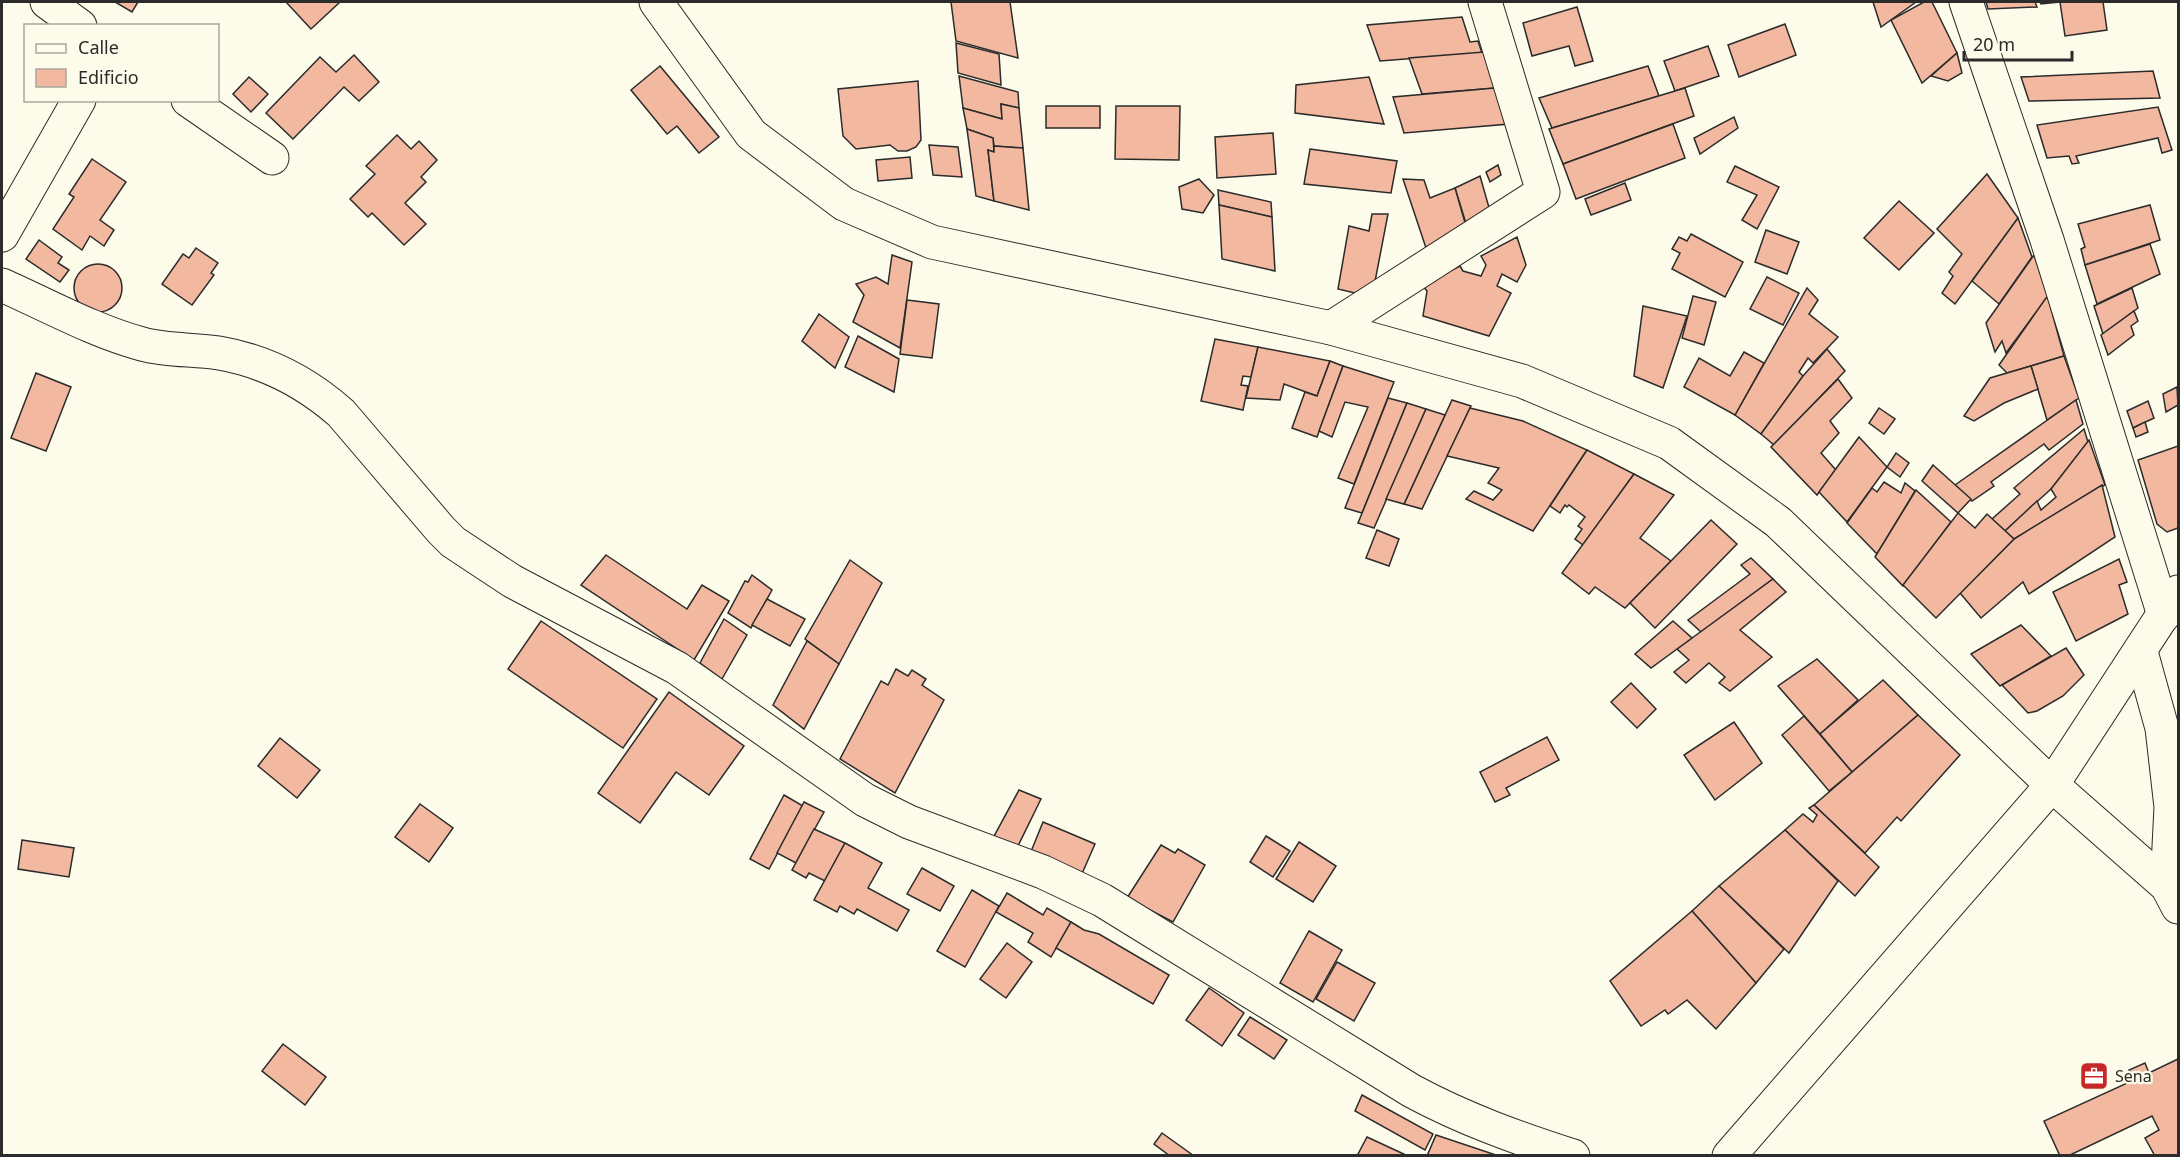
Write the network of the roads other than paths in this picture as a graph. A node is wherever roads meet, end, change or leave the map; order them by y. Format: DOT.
graph roads {
  1 [pos="47,2"];
  2 [pos="656,2"];
  3 [pos="1485,2"];
  4 [pos="1966,2"];
  5 [pos="77,24"];
  6 [pos="78,102"];
  7 [pos="191,102"];
  8 [pos="272,158"];
  9 [pos="2,235"];
  10 [pos="2,285"];
  11 [pos="1331,328"];
  12 [pos="2171,604"];
  13 [pos="2140,652"];
  14 [pos="2052,785"];
  15 [pos="2174,891"];
  16 [pos="1573,1155"];
  17 [pos="1729,1155"];
  1 -- 5 [label="street"];
  2 -- 11 [label="street"];
  3 -- 11 [label="street"];
  4 -- 12 [label="street"];
  6 -- 9 [label="street"];
  7 -- 8 [label="street"];
  10 -- 16 [label="street"];
  11 -- 14 [label="street"];
  12 -- 13 [label="street"];
  13 -- 14 [label="street"];
  13 -- 15 [label="street"];
  14 -- 15 [label="street"];
  14 -- 17 [label="street"];
}
